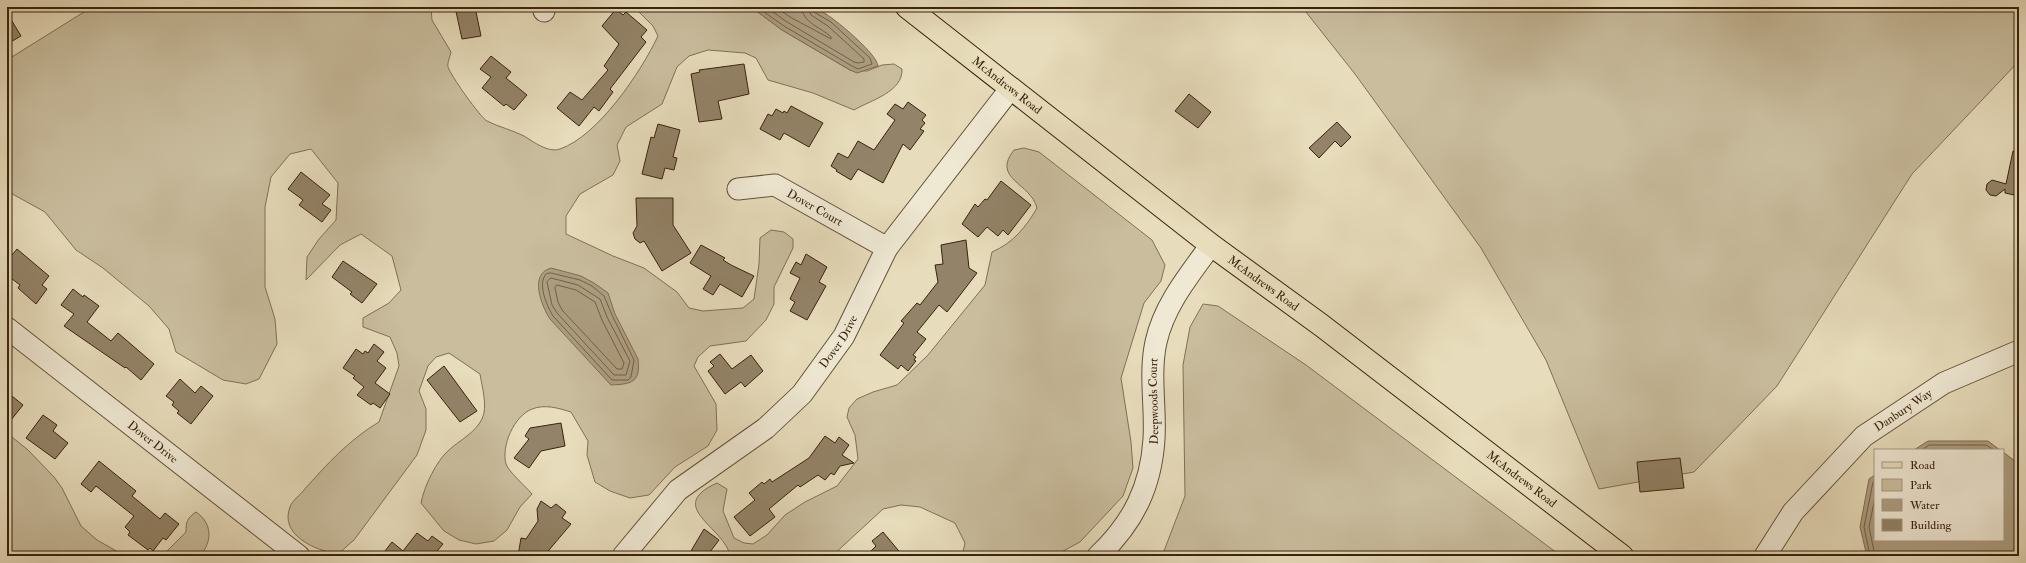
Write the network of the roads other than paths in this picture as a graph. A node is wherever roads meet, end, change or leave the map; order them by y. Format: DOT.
graph roads {
  1 [pos="907,7"];
  2 [pos="1011,88"];
  3 [pos="738,189"];
  4 [pos="1211,244"];
  5 [pos="887,248"];
  6 [pos="7,328"];
  7 [pos="2019,351"];
  8 [pos="299,556"];
  9 [pos="623,556"];
  10 [pos="1098,556"];
  11 [pos="1622,556"];
  12 [pos="1766,556"];
  1 -- 2 [label="main road, McAndrews Road"];
  2 -- 4 [label="main road, McAndrews Road"];
  2 -- 5 [label="street, Dover Drive"];
  3 -- 5 [label="street, Dover Court"];
  4 -- 10 [label="street, Deepwoods Court"];
  4 -- 11 [label="main road, McAndrews Road"];
  5 -- 9 [label="street, Dover Drive"];
  6 -- 8 [label="street, Dover Drive"];
  7 -- 12 [label="street, Danbury Way"];
}
